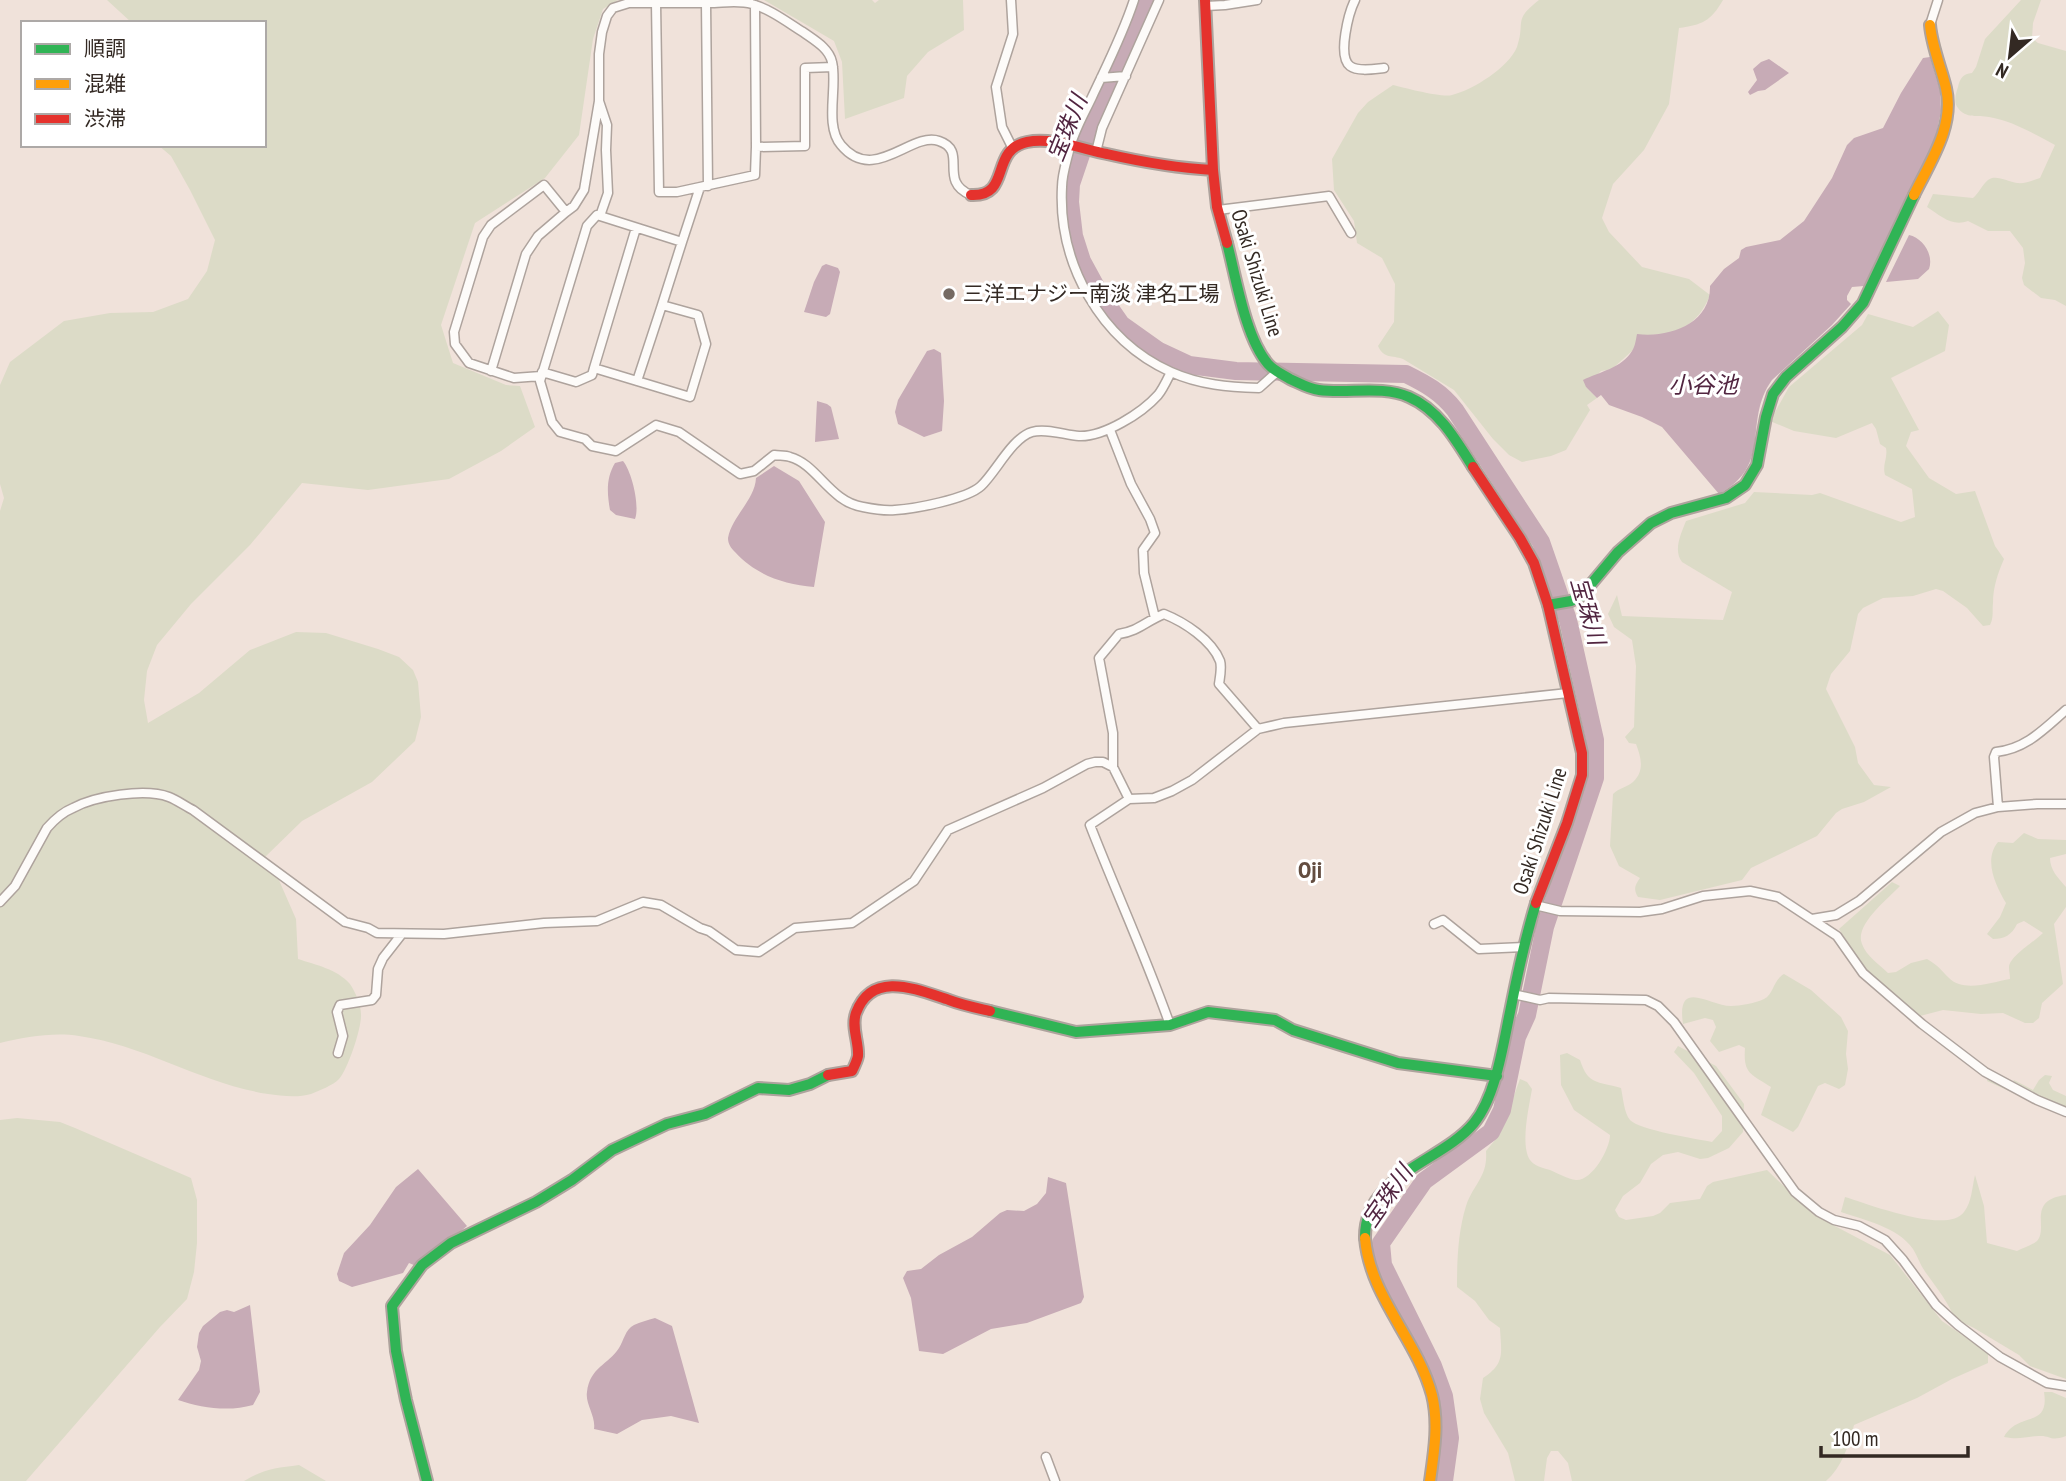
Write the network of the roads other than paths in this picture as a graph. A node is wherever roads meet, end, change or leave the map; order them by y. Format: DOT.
graph roads {
  1 [pos="1011,0"];
  2 [pos="1134,0"];
  3 [pos="1159,0"];
  4 [pos="1257,0"];
  5 [pos="1354,0"];
  6 [pos="1938,0"];
  7 [pos="656,3"];
  8 [pos="706,3"];
  9 [pos="1205,3"];
  10 [pos="755,5"];
  11 [pos="1930,24"];
  12 [pos="833,67"];
  13 [pos="1384,68"];
  14 [pos="1126,76"];
  15 [pos="1101,78"];
  16 [pos="599,101"];
  17 [pos="756,147"];
  18 [pos="1012,147"];
  19 [pos="1072,147"];
  20 [pos="1094,152"];
  21 [pos="1213,170"];
  22 [pos="704,186"];
  23 [pos="971,195"];
  24 [pos="1218,210"];
  25 [pos="566,212"];
  26 [pos="600,216"];
  27 [pos="636,228"];
  28 [pos="1351,233"];
  29 [pos="682,242"];
  30 [pos="662,305"];
  31 [pos="594,368"];
  32 [pos="491,371"];
  33 [pos="1171,372"];
  34 [pos="1276,372"];
  35 [pos="542,374"];
  36 [pos="637,382"];
  37 [pos="1110,430"];
  38 [pos="1550,605"];
  39 [pos="1155,618"];
  40 [pos="1568,693"];
  41 [pos="2066,710"];
  42 [pos="1258,729"];
  43 [pos="1113,767"];
  44 [pos="1129,799"];
  45 [pos="2066,804"];
  46 [pos="1998,807"];
  47 [pos="0,902"];
  48 [pos="1539,906"];
  49 [pos="1812,919"];
  50 [pos="1434,924"];
  51 [pos="401,934"];
  52 [pos="1524,947"];
  53 [pos="1519,995"];
  54 [pos="1170,1025"];
  55 [pos="338,1053"];
  56 [pos="1496,1076"];
  57 [pos="2066,1112"];
  58 [pos="2066,1386"];
  59 [pos="1046,1457"];
  60 [pos="427,1481"];
  61 [pos="1055,1481"];
  62 [pos="1430,1481"];
  1 -- 18 [label="street"];
  2 -- 15 [label="street"];
  3 -- 14 [label="street"];
  4 -- 9 [label="street"];
  5 -- 13 [label="street"];
  6 -- 11 [label="street"];
  7 -- 8 [label="street"];
  7 -- 16 [label="street"];
  7 -- 22 [label="street"];
  8 -- 10 [label="street"];
  8 -- 22 [label="street"];
  9 -- 21 [label="street, Osaki Shizuki Line"];
  10 -- 12 [label="street"];
  10 -- 17 [label="street"];
  11 -- 38 [label="street"];
  12 -- 17 [label="street"];
  12 -- 23 [label="street"];
  14 -- 15 [label="street"];
  14 -- 20 [label="street"];
  15 -- 19 [label="street"];
  16 -- 25 [label="street"];
  16 -- 26 [label="street"];
  17 -- 22 [label="street"];
  18 -- 19 [label="street"];
  18 -- 23 [label="street"];
  19 -- 20 [label="street"];
  19 -- 33 [label="street"];
  20 -- 21 [label="street"];
  21 -- 24 [label="street, Osaki Shizuki Line"];
  22 -- 29 [label="street"];
  24 -- 28 [label="street"];
  24 -- 34 [label="street, Osaki Shizuki Line"];
  25 -- 32 [label="street"];
  25 -- 32 [label="street"];
  26 -- 27 [label="street"];
  26 -- 35 [label="street"];
  27 -- 29 [label="street"];
  27 -- 31 [label="street"];
  29 -- 30 [label="street"];
  30 -- 36 [label="street"];
  30 -- 36 [label="street"];
  31 -- 35 [label="street"];
  31 -- 36 [label="street"];
  32 -- 35 [label="street"];
  33 -- 34 [label="street"];
  33 -- 37 [label="street"];
  34 -- 38 [label="street, Osaki Shizuki Line"];
  35 -- 37 [label="street"];
  37 -- 39 [label="street"];
  38 -- 40 [label="street, Osaki Shizuki Line"];
  39 -- 42 [label="street"];
  39 -- 43 [label="street"];
  40 -- 42 [label="street"];
  40 -- 48 [label="street, Osaki Shizuki Line"];
  41 -- 46 [label="street"];
  42 -- 44 [label="street"];
  43 -- 44 [label="street"];
  43 -- 51 [label="street"];
  44 -- 54 [label="street"];
  45 -- 46 [label="street"];
  46 -- 49 [label="street"];
  47 -- 51 [label="street"];
  48 -- 49 [label="street"];
  48 -- 52 [label="street, Osaki Shizuki Line"];
  49 -- 57 [label="street"];
  50 -- 52 [label="street"];
  51 -- 55 [label="street"];
  52 -- 53 [label="street, Osaki Shizuki Line"];
  53 -- 56 [label="street, Osaki Shizuki Line"];
  53 -- 58 [label="street"];
  54 -- 56 [label="street"];
  54 -- 60 [label="street"];
  56 -- 62 [label="street, Osaki Shizuki Line"];
  59 -- 61 [label="street"];
}
